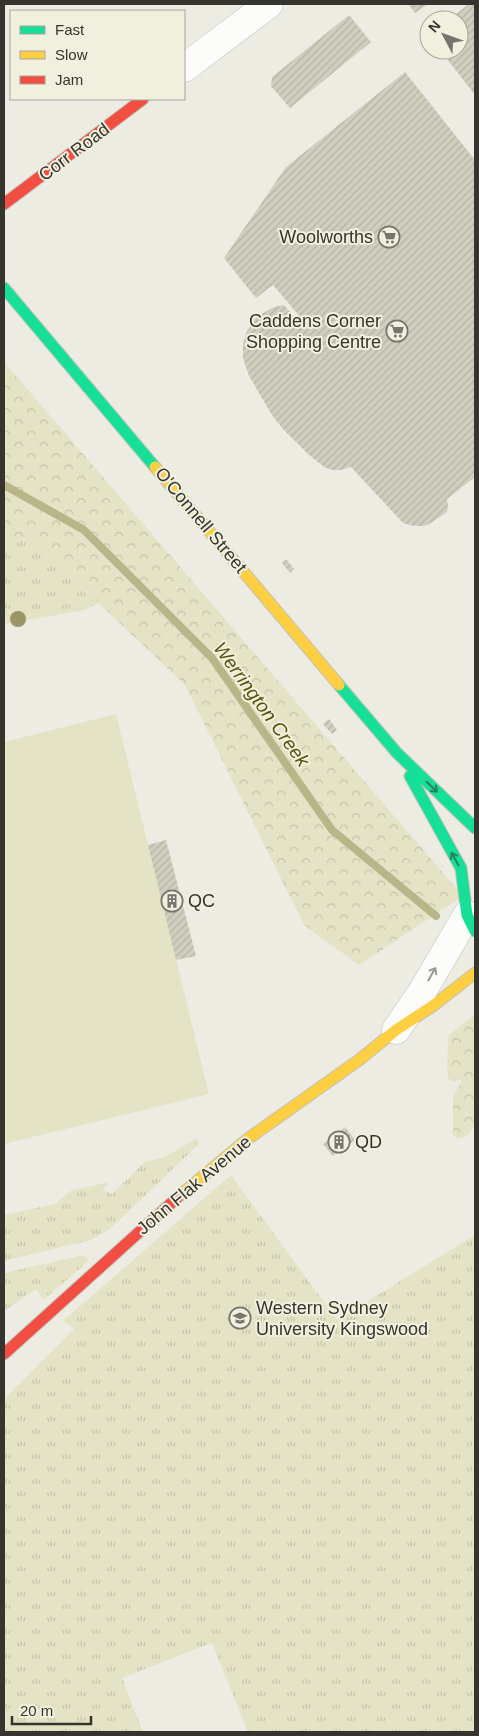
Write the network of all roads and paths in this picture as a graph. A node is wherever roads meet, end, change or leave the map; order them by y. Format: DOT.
graph roads {
  1 [pos="269,4"];
  2 [pos="185,67"];
  3 [pos="142,100"];
  4 [pos="4,204"];
  5 [pos="4,288"];
  6 [pos="397,753"];
  7 [pos="475,828"];
  8 [pos="473,877"];
  9 [pos="469,917"];
  10 [pos="475,973"];
  11 [pos="396,1030"];
  12 [pos="4,1354"];
  1 -- 2 [label="street"];
  3 -- 4 [label="street, Corr Road"];
  5 -- 6 [label="street, O'Connell Street"];
  6 -- 7 [label="street, O'Connell Street, one-way"];
  9 -- 6 [label="street, O'Connell Street, one-way"];
  8 -- 9 [label="street"];
  11 -- 9 [label="street, John Flak Avenue, one-way"];
  10 -- 11 [label="street, John Flak Avenue"];
  11 -- 12 [label="street, John Flak Avenue"];
}
